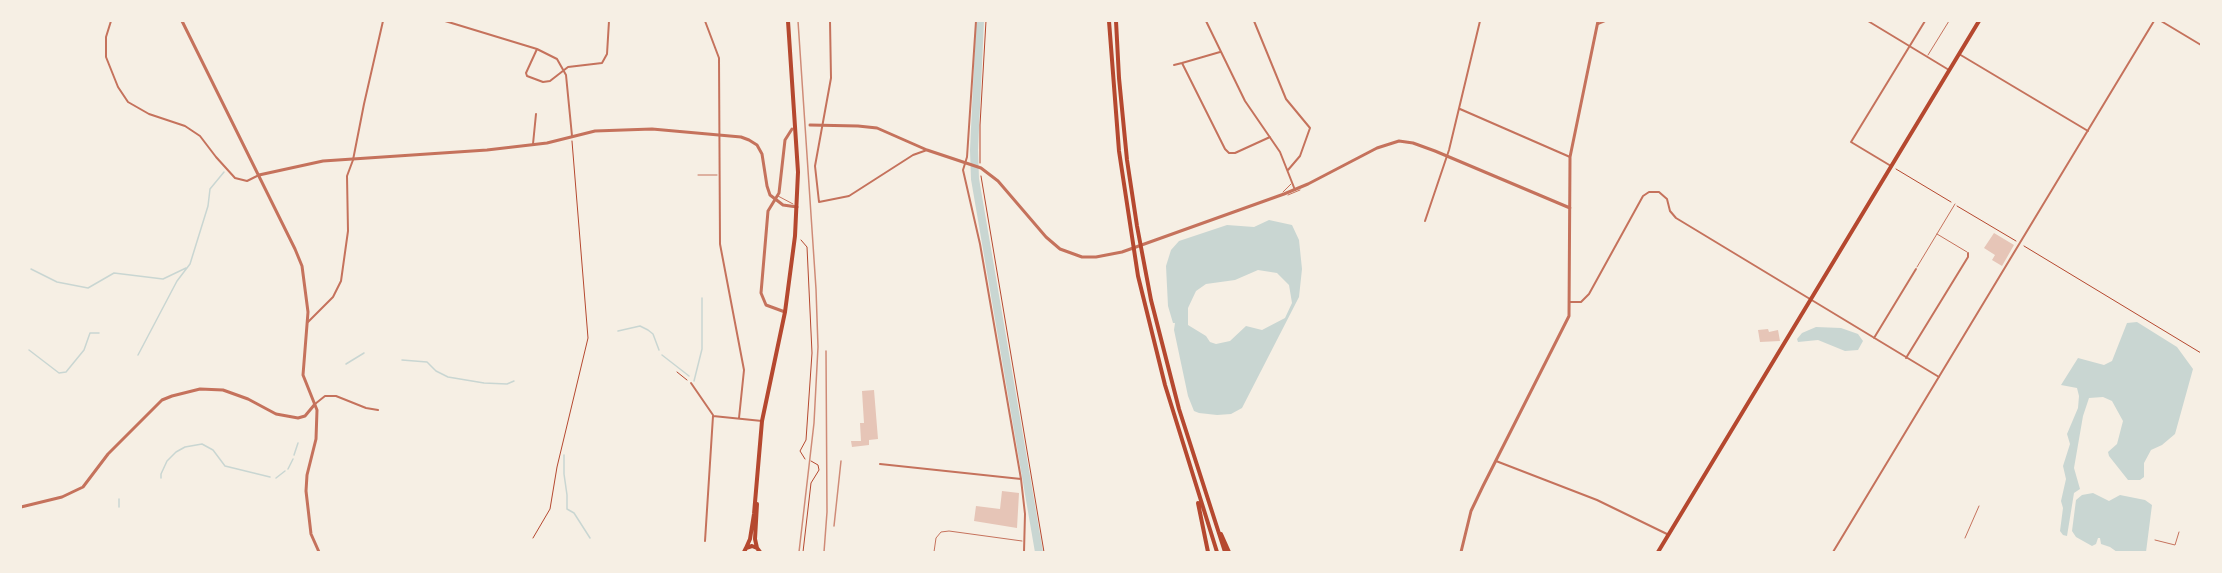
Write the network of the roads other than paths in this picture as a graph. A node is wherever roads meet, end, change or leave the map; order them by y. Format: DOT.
graph roads {
  1 [pos="111,21"];
  2 [pos="182,21"];
  3 [pos="383,21"];
  4 [pos="445,21"];
  5 [pos="609,21"];
  6 [pos="705,21"];
  7 [pos="788,21"];
  8 [pos="830,21"];
  9 [pos="976,21"];
  10 [pos="1109,21"];
  11 [pos="1116,21"];
  12 [pos="1206,21"];
  13 [pos="1254,21"];
  14 [pos="1480,21"];
  15 [pos="1605,21"];
  16 [pos="1868,21"];
  17 [pos="1925,21"];
  18 [pos="1949,21"];
  19 [pos="1979,21"];
  20 [pos="2154,21"];
  21 [pos="2161,21"];
  22 [pos="1598,22"];
  23 [pos="2201,45"];
  24 [pos="1910,46"];
  25 [pos="537,49"];
  26 [pos="1221,52"];
  27 [pos="1959,54"];
  28 [pos="1927,57"];
  29 [pos="1182,63"];
  30 [pos="1174,65"];
  31 [pos="564,69"];
  32 [pos="1949,70"];
  33 [pos="1459,109"];
  34 [pos="536,114"];
  35 [pos="810,125"];
  36 [pos="824,125"];
  37 [pos="792,129"];
  38 [pos="2088,131"];
  39 [pos="719,135"];
  40 [pos="572,136"];
  41 [pos="1270,137"];
  42 [pos="533,144"];
  43 [pos="927,150"];
  44 [pos="1446,156"];
  45 [pos="1570,157"];
  46 [pos="353,160"];
  47 [pos="965,163"];
  48 [pos="1891,166"];
  49 [pos="1288,170"];
  50 [pos="259,175"];
  51 [pos="698,175"];
  52 [pos="719,175"];
  53 [pos="1292,183"];
  54 [pos="1300,188"];
  55 [pos="1295,190"];
  56 [pos="778,195"];
  57 [pos="1282,195"];
  58 [pos="775,200"];
  59 [pos="1955,204"];
  60 [pos="797,207"];
  61 [pos="1570,208"];
  62 [pos="1425,220"];
  63 [pos="1937,234"];
  64 [pos="1968,253"];
  65 [pos="1916,269"];
  66 [pos="1811,299"];
  67 [pos="1570,302"];
  68 [pos="785,312"];
  69 [pos="308,322"];
  70 [pos="1874,338"];
  71 [pos="1906,358"];
  72 [pos="1939,377"];
  73 [pos="691,383"];
  74 [pos="315,404"];
  75 [pos="378,410"];
  76 [pos="713,416"];
  77 [pos="739,418"];
  78 [pos="762,421"];
  79 [pos="1496,461"];
  80 [pos="880,464"];
  81 [pos="1021,479"];
  82 [pos="1195,485"];
  83 [pos="1979,506"];
  84 [pos="21,507"];
  85 [pos="756,512"];
  86 [pos="2178,532"];
  87 [pos="1669,535"];
  88 [pos="1965,538"];
  89 [pos="2155,540"];
  90 [pos="705,541"];
  91 [pos="1025,542"];
  92 [pos="745,550"];
  93 [pos="758,550"];
  94 [pos="319,552"];
  95 [pos="934,552"];
  96 [pos="1024,552"];
  97 [pos="1208,552"];
  98 [pos="1217,552"];
  99 [pos="1227,552"];
  100 [pos="1461,552"];
  101 [pos="1658,552"];
  102 [pos="1833,552"];
  1 -- 50 [label="street"];
  2 -- 50 [label="street"];
  3 -- 46 [label="street"];
  4 -- 25 [label="street"];
  5 -- 31 [label="street"];
  6 -- 39 [label="street"];
  7 -- 60 [label="main road"];
  8 -- 36 [label="street"];
  9 -- 47 [label="street"];
  10 -- 82 [label="main road"];
  11 -- 99 [label="main road"];
  12 -- 26 [label="street"];
  13 -- 49 [label="street"];
  14 -- 33 [label="street"];
  15 -- 22 [label="street"];
  16 -- 24 [label="street"];
  17 -- 24 [label="street"];
  18 -- 28 [label="lane"];
  19 -- 27 [label="main road"];
  20 -- 38 [label="street"];
  21 -- 23 [label="street"];
  22 -- 45 [label="street"];
  24 -- 28 [label="street"];
  24 -- 48 [label="street"];
  25 -- 31 [label="street"];
  25 -- 31 [label="street"];
  26 -- 29 [label="street"];
  26 -- 41 [label="street"];
  27 -- 32 [label="main road"];
  27 -- 38 [label="street"];
  28 -- 32 [label="street"];
  29 -- 30 [label="street"];
  29 -- 41 [label="street"];
  31 -- 40 [label="street"];
  32 -- 48 [label="main road"];
  33 -- 44 [label="street"];
  33 -- 45 [label="street"];
  34 -- 42 [label="street"];
  35 -- 36 [label="street"];
  36 -- 43 [label="street"];
  36 -- 43 [label="street"];
  37 -- 56 [label="street"];
  38 -- 72 [label="street"];
  39 -- 40 [label="street"];
  39 -- 52 [label="street"];
  39 -- 58 [label="street"];
  40 -- 42 [label="street"];
  41 -- 49 [label="street"];
  42 -- 46 [label="street"];
  43 -- 47 [label="street"];
  44 -- 54 [label="street"];
  44 -- 61 [label="street"];
  44 -- 62 [label="street"];
  45 -- 61 [label="street"];
  46 -- 50 [label="street"];
  46 -- 69 [label="street"];
  47 -- 57 [label="street"];
  47 -- 81 [label="street"];
  48 -- 66 [label="main road"];
  49 -- 53 [label="street"];
  50 -- 69 [label="street"];
  51 -- 52 [label="lane"];
  52 -- 77 [label="street"];
  53 -- 54 [label="lane"];
  53 -- 55 [label="street"];
  53 -- 57 [label="lane"];
  54 -- 55 [label="street"];
  54 -- 57 [label="lane"];
  55 -- 57 [label="street"];
  56 -- 58 [label="street"];
  56 -- 60 [label="lane"];
  58 -- 60 [label="street"];
  58 -- 68 [label="street"];
  59 -- 63 [label="lane"];
  60 -- 68 [label="main road"];
  61 -- 67 [label="street"];
  63 -- 64 [label="lane"];
  63 -- 65 [label="lane"];
  64 -- 71 [label="street"];
  65 -- 70 [label="street"];
  66 -- 67 [label="street"];
  66 -- 70 [label="street"];
  66 -- 87 [label="main road"];
  67 -- 79 [label="street"];
  68 -- 78 [label="main road"];
  69 -- 74 [label="street"];
  70 -- 71 [label="street"];
  71 -- 72 [label="street"];
  72 -- 102 [label="street"];
  73 -- 76 [label="street"];
  74 -- 75 [label="street"];
  74 -- 84 [label="street"];
  74 -- 94 [label="street"];
  76 -- 77 [label="street"];
  76 -- 90 [label="street"];
  77 -- 78 [label="street"];
  78 -- 85 [label="main road"];
  79 -- 87 [label="street"];
  79 -- 100 [label="street"];
  80 -- 81 [label="street"];
  81 -- 91 [label="street"];
  82 -- 97 [label="main road"];
  82 -- 98 [label="main road"];
  83 -- 88 [label="lane"];
  85 -- 92 [label="main road"];
  85 -- 93 [label="main road"];
  86 -- 89 [label="lane"];
  87 -- 101 [label="main road"];
  91 -- 95 [label="lane"];
  91 -- 96 [label="street"];
  92 -- 93 [label="main road"];
}
